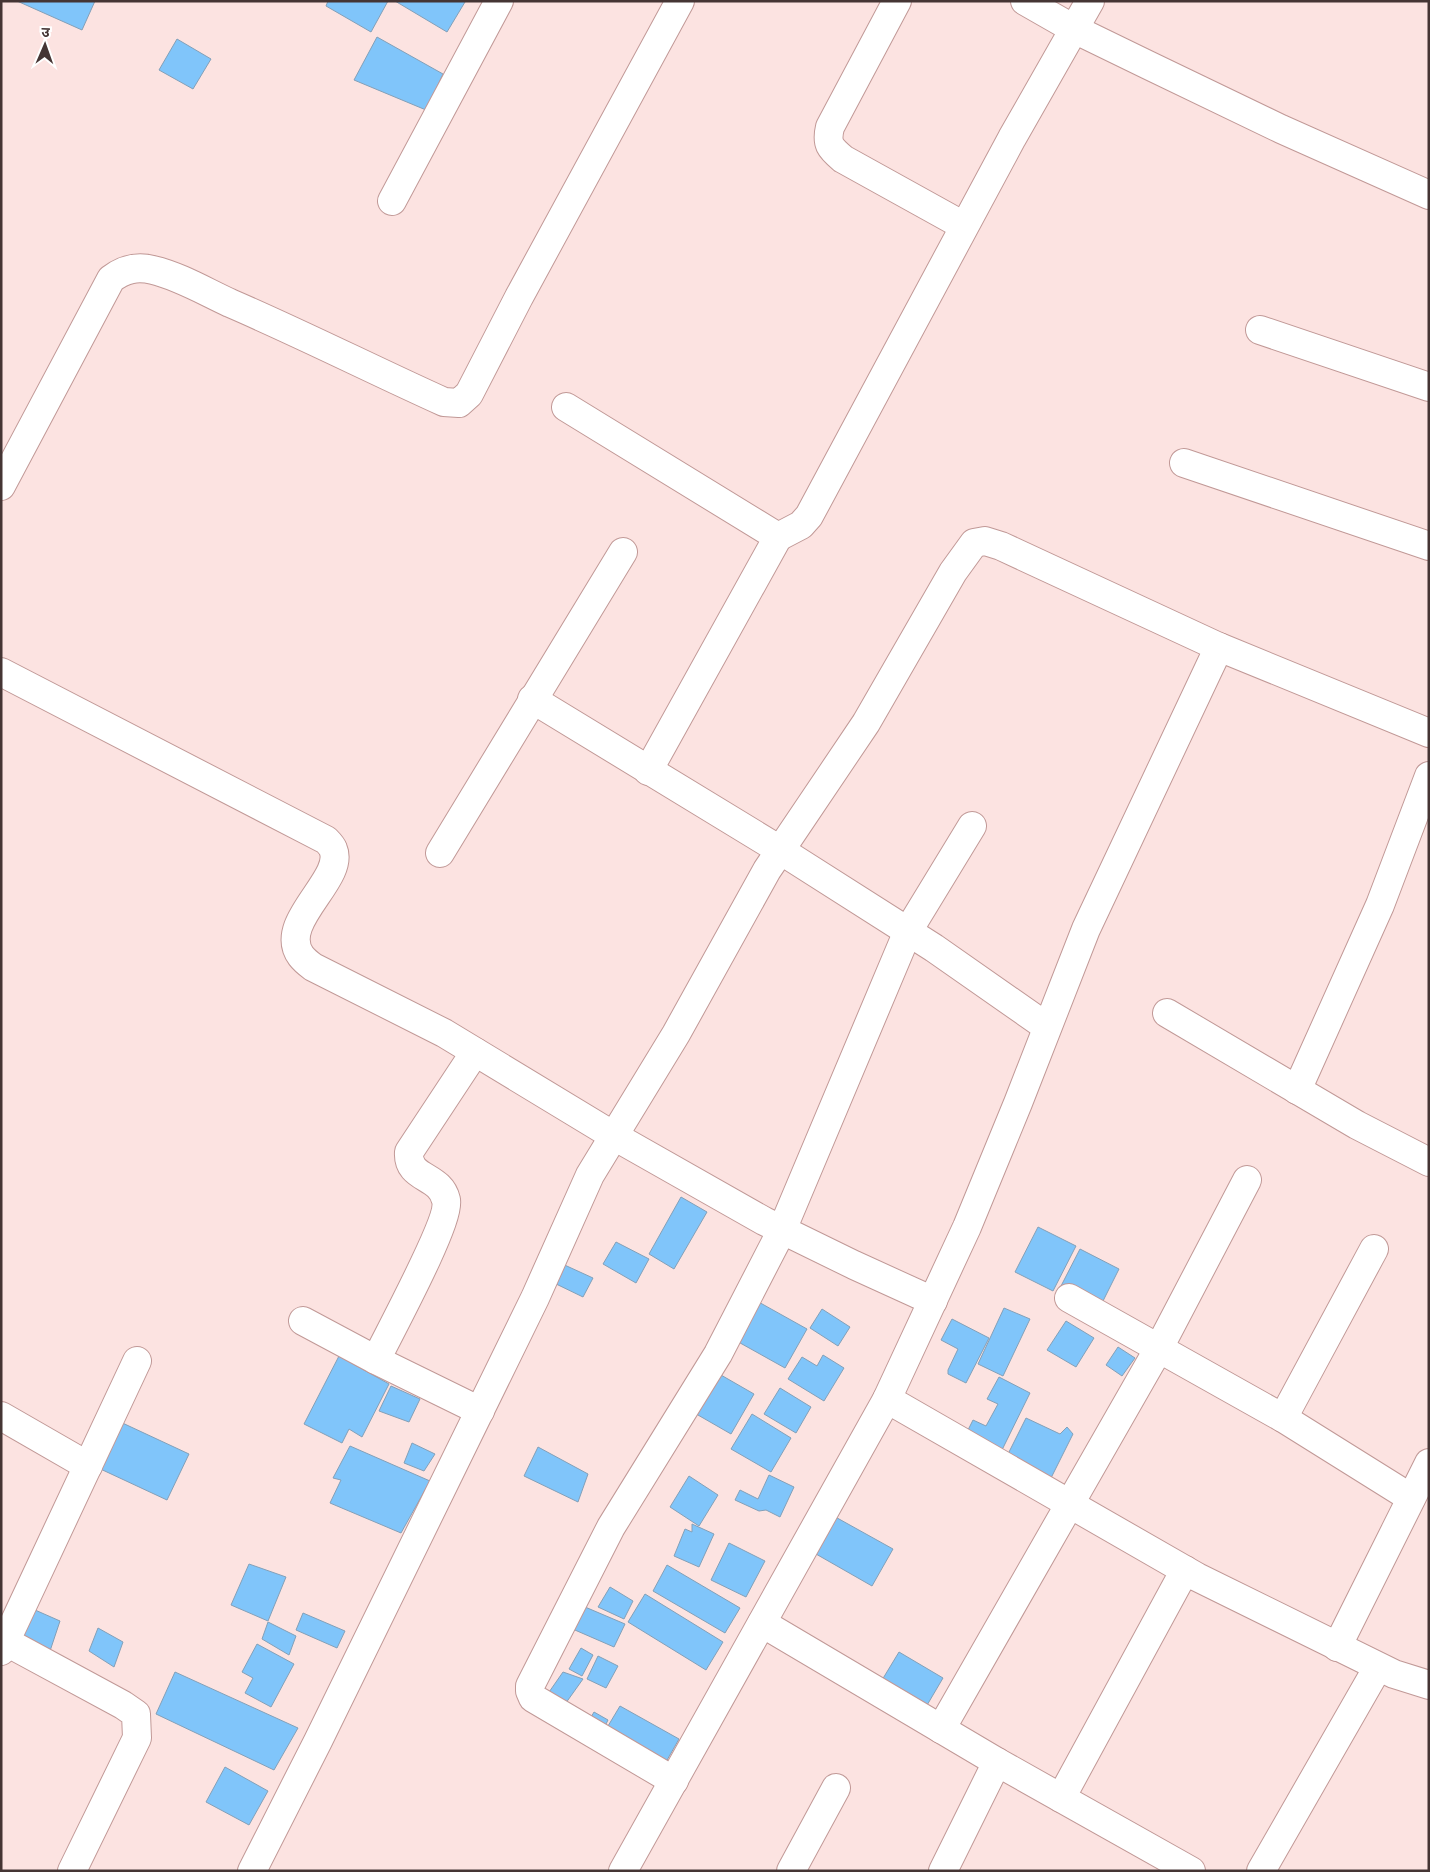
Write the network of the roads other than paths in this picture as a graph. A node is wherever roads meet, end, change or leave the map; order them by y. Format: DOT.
graph roads {
  1 [pos="499,1"];
  2 [pos="680,1"];
  3 [pos="897,1"];
  4 [pos="1025,1"];
  5 [pos="1090,1"];
  6 [pos="1074,28"];
  7 [pos="1429,195"];
  8 [pos="392,201"];
  9 [pos="964,226"];
  10 [pos="1260,330"];
  11 [pos="1429,387"];
  12 [pos="566,407"];
  13 [pos="1184,463"];
  14 [pos="1,486"];
  15 [pos="778,537"];
  16 [pos="1429,546"];
  17 [pos="622,552"];
  18 [pos="1219,647"];
  19 [pos="1,672"];
  20 [pos="532,699"];
  21 [pos="1429,733"];
  22 [pos="648,771"];
  23 [pos="1429,776"];
  24 [pos="972,826"];
  25 [pos="780,850"];
  26 [pos="440,853"];
  27 [pos="908,932"];
  28 [pos="1167,1013"];
  29 [pos="1048,1027"];
  30 [pos="475,1052"];
  31 [pos="1297,1090"];
  32 [pos="614,1136"];
  33 [pos="1429,1162"];
  34 [pos="1247,1180"];
  35 [pos="782,1230"];
  36 [pos="1374,1249"];
  37 [pos="1069,1298"];
  38 [pos="933,1301"];
  39 [pos="303,1321"];
  40 [pos="1159,1348"];
  41 [pos="376,1360"];
  42 [pos="137,1361"];
  43 [pos="887,1399"];
  44 [pos="480,1411"];
  45 [pos="1,1416"];
  46 [pos="1284,1418"];
  47 [pos="1429,1463"];
  48 [pos="88,1466"];
  49 [pos="1411,1498"];
  50 [pos="1069,1504"];
  51 [pos="1184,1570"];
  52 [pos="762,1623"];
  53 [pos="3,1643"];
  54 [pos="1337,1647"];
  55 [pos="1378,1667"];
  56 [pos="1429,1685"];
  57 [pos="941,1729"];
  58 [pos="997,1762"];
  59 [pos="674,1781"];
  60 [pos="836,1788"];
  61 [pos="1061,1798"];
  62 [pos="72,1871"];
  63 [pos="252,1871"];
  64 [pos="624,1871"];
  65 [pos="791,1871"];
  66 [pos="943,1871"];
  67 [pos="1191,1871"];
  68 [pos="1261,1871"];
  1 -- 8 [label="street"];
  2 -- 14 [label="street"];
  3 -- 9 [label="street"];
  4 -- 6 [label="street"];
  5 -- 6 [label="street"];
  6 -- 7 [label="street"];
  6 -- 9 [label="street"];
  9 -- 15 [label="street"];
  10 -- 11 [label="street"];
  12 -- 15 [label="street"];
  13 -- 16 [label="street"];
  15 -- 22 [label="street"];
  17 -- 20 [label="street"];
  18 -- 21 [label="street"];
  18 -- 25 [label="street"];
  18 -- 29 [label="street"];
  19 -- 30 [label="street"];
  20 -- 22 [label="street"];
  20 -- 26 [label="street"];
  22 -- 25 [label="street"];
  23 -- 31 [label="street"];
  24 -- 27 [label="street"];
  25 -- 27 [label="street"];
  25 -- 32 [label="street"];
  27 -- 29 [label="street"];
  27 -- 35 [label="street"];
  28 -- 31 [label="street"];
  29 -- 38 [label="street"];
  30 -- 32 [label="street"];
  30 -- 41 [label="street"];
  31 -- 33 [label="street"];
  32 -- 35 [label="street"];
  32 -- 44 [label="street"];
  34 -- 40 [label="street"];
  35 -- 38 [label="street"];
  35 -- 59 [label="street"];
  36 -- 46 [label="street"];
  37 -- 40 [label="street"];
  38 -- 43 [label="street"];
  39 -- 41 [label="street"];
  40 -- 46 [label="street"];
  40 -- 50 [label="street"];
  41 -- 44 [label="street"];
  42 -- 48 [label="street"];
  43 -- 50 [label="street"];
  43 -- 52 [label="street"];
  44 -- 63 [label="street"];
  45 -- 48 [label="street"];
  46 -- 49 [label="street"];
  47 -- 49 [label="street"];
  48 -- 53 [label="street"];
  49 -- 54 [label="street"];
  50 -- 51 [label="street"];
  50 -- 57 [label="street"];
  51 -- 54 [label="street"];
  51 -- 61 [label="street"];
  52 -- 57 [label="street"];
  52 -- 59 [label="street"];
  53 -- 62 [label="street"];
  54 -- 55 [label="street"];
  55 -- 56 [label="street"];
  55 -- 68 [label="street"];
  57 -- 58 [label="street"];
  58 -- 61 [label="street"];
  58 -- 66 [label="street"];
  59 -- 64 [label="street"];
  60 -- 65 [label="street"];
  61 -- 67 [label="street"];
}
